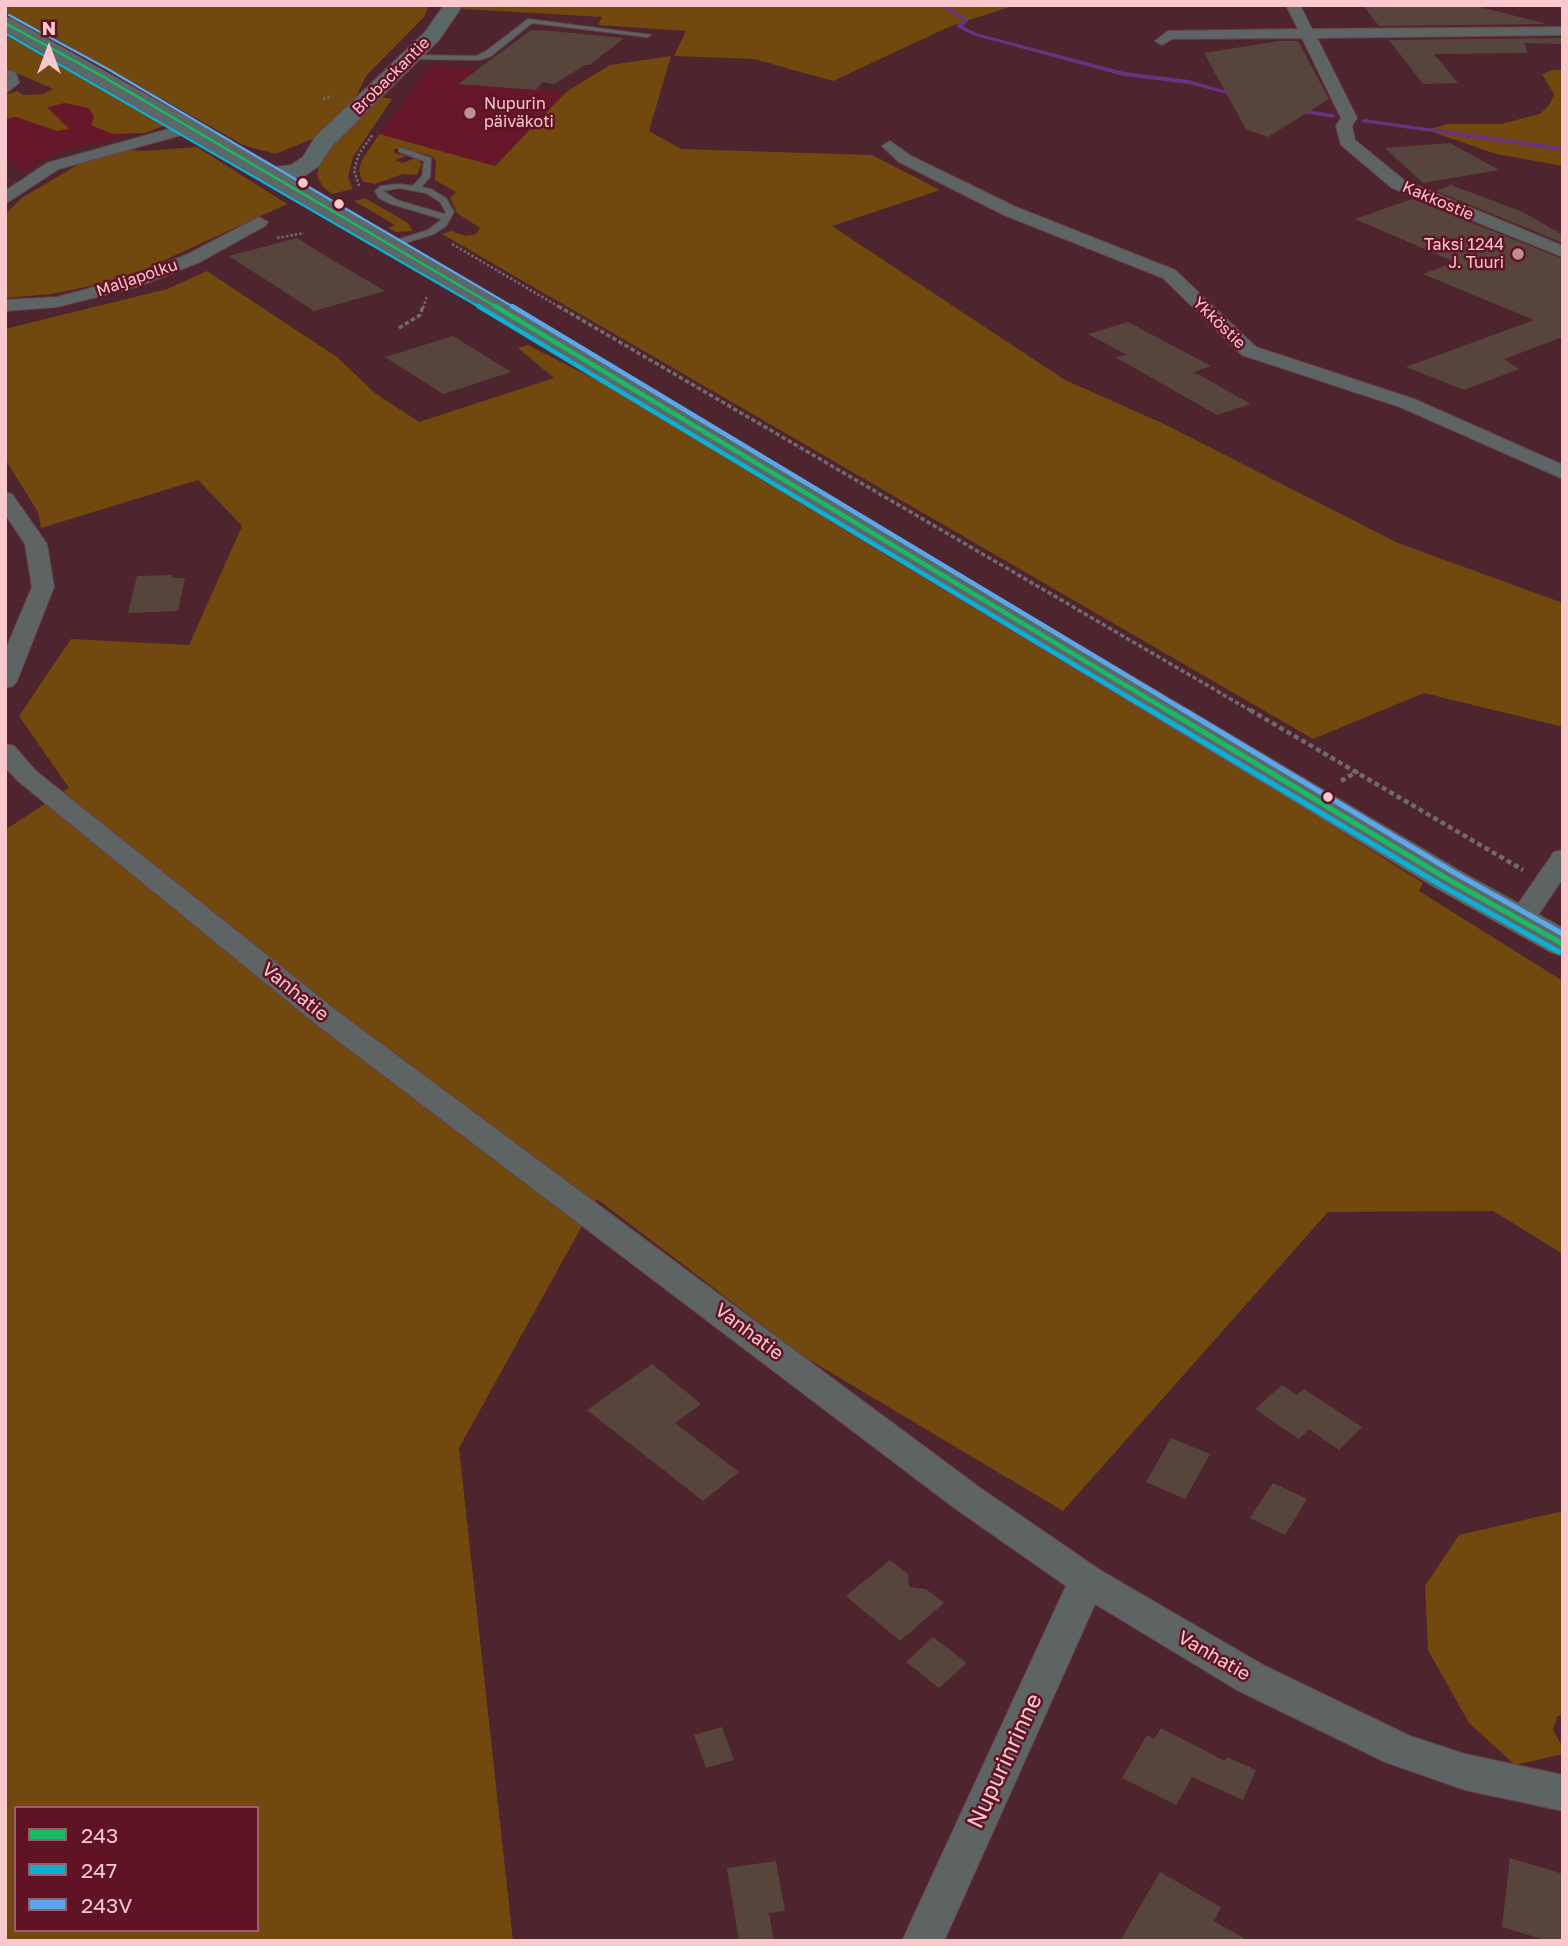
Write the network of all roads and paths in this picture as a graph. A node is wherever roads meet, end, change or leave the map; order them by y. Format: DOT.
graph roads {
  1 [pos="454,5"];
  2 [pos="1293,5"];
  3 [pos="5,23"];
  4 [pos="1563,32"];
  5 [pos="1307,34"];
  6 [pos="647,35"];
  7 [pos="1162,41"];
  8 [pos="410,57"];
  9 [pos="5,72"];
  10 [pos="5,89"];
  11 [pos="379,124"];
  12 [pos="190,128"];
  13 [pos="890,146"];
  14 [pos="402,150"];
  15 [pos="271,175"];
  16 [pos="415,189"];
  17 [pos="361,190"];
  18 [pos="5,199"];
  19 [pos="447,218"];
  20 [pos="259,222"];
  21 [pos="431,232"];
  22 [pos="304,233"];
  23 [pos="277,239"];
  24 [pos="390,245"];
  25 [pos="1563,252"];
  26 [pos="434,291"];
  27 [pos="5,306"];
  28 [pos="399,328"];
  29 [pos="1563,473"];
  30 [pos="5,498"];
  31 [pos="5,681"];
  32 [pos="5,751"];
  33 [pos="1359,771"];
  34 [pos="1336,784"];
  35 [pos="1563,858"];
  36 [pos="1545,884"];
  37 [pos="1521,920"];
  38 [pos="1563,944"];
  39 [pos="1087,1581"];
  40 [pos="1563,1793"];
  41 [pos="923,1941"];
  1 -- 8 [label="main road, Brobackantie"];
  2 -- 5 [label="street, Kakkostie"];
  3 -- 12 [label="main road"];
  4 -- 5 [label="street"];
  5 -- 7 [label="street"];
  5 -- 25 [label="street, Kakkostie"];
  6 -- 8 [label="lane"];
  8 -- 15 [label="main road, Brobackantie"];
  9 -- 10 [label="street"];
  11 -- 17 [label="path"];
  12 -- 15 [label="main road"];
  12 -- 18 [label="street"];
  13 -- 29 [label="street, Ykköstie"];
  14 -- 16 [label="lane"];
  15 -- 24 [label="main road"];
  16 -- 19 [label="lane"];
  16 -- 19 [label="lane"];
  19 -- 21 [label="lane"];
  20 -- 27 [label="street, Maljapolku"];
  21 -- 24 [label="lane"];
  21 -- 33 [label="path"];
  22 -- 23 [label="path"];
  24 -- 37 [label="main road"];
  26 -- 28 [label="path"];
  30 -- 31 [label="street"];
  32 -- 39 [label="street, Vanhatie"];
  33 -- 34 [label="path"];
  33 -- 36 [label="path"];
  35 -- 36 [label="street"];
  36 -- 37 [label="street"];
  37 -- 38 [label="main road"];
  39 -- 40 [label="street, Vanhatie"];
  39 -- 41 [label="street, Nupurinrinne"];
}
